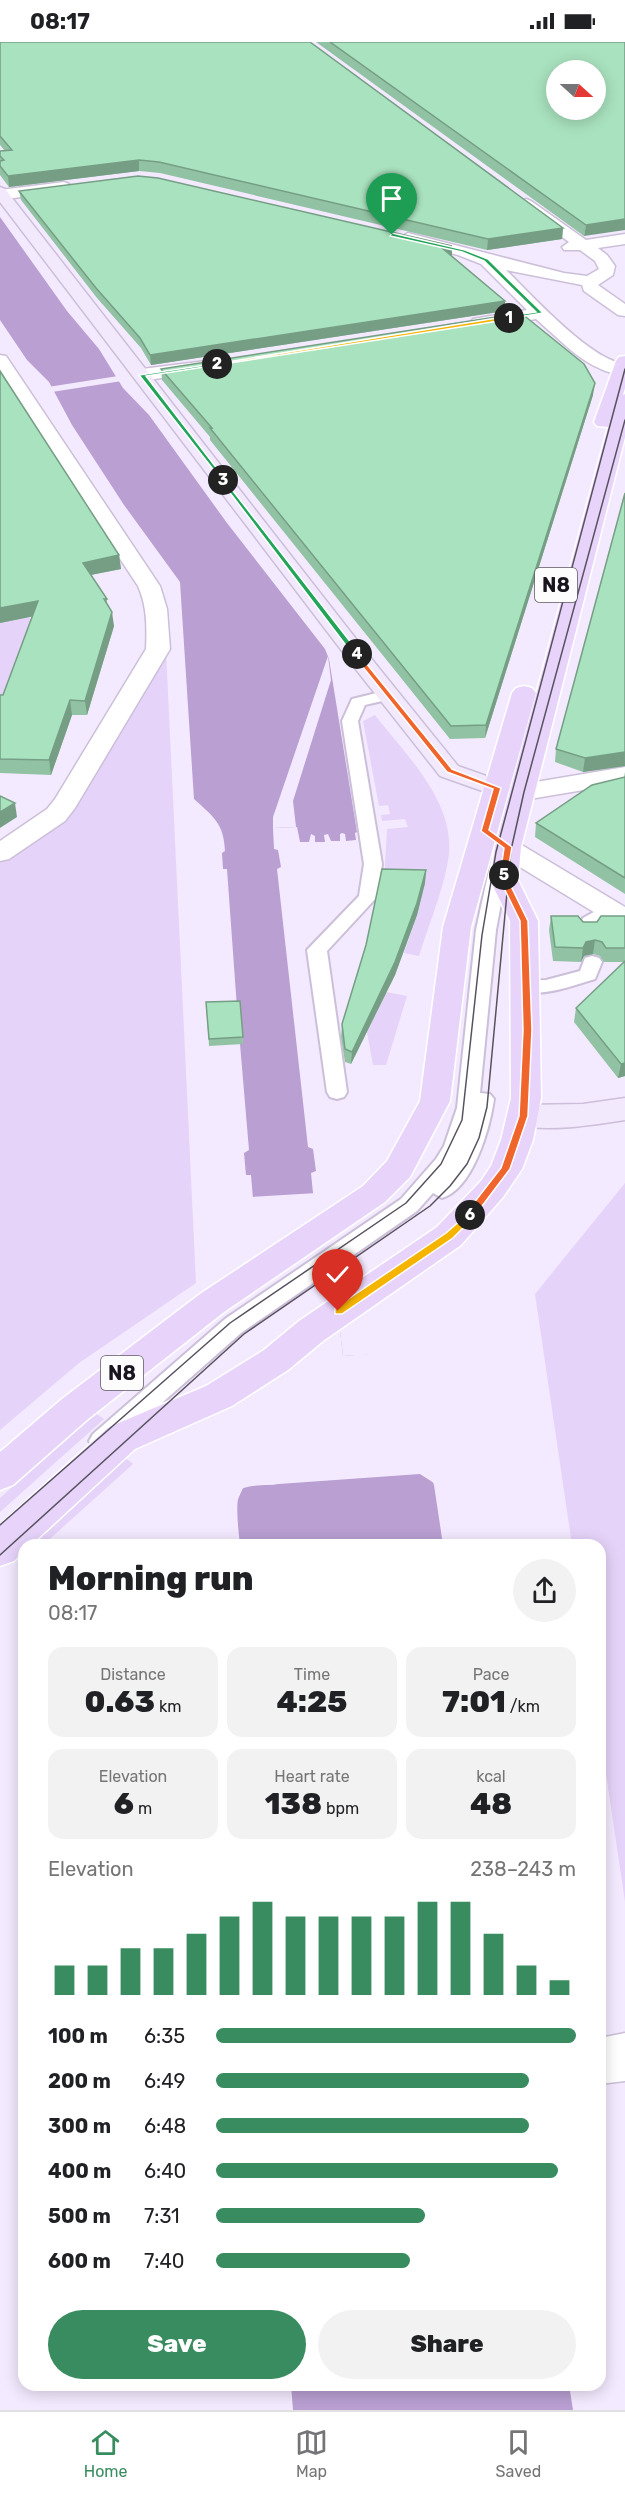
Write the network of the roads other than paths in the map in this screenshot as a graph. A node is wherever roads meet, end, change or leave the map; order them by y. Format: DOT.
graph roads {
  1 [pos="85,185"];
  2 [pos="1,194"];
  3 [pos="516,197"];
  4 [pos="388,234"];
  5 [pos="625,239"];
  6 [pos="582,246"];
  7 [pos="557,249"];
  8 [pos="536,253"];
  9 [pos="486,260"];
  10 [pos="590,281"];
  11 [pos="624,311"];
  12 [pos="540,313"];
  13 [pos="458,326"];
  14 [pos="0,360"];
  15 [pos="222,363"];
  16 [pos="624,367"];
  17 [pos="142,375"];
  18 [pos="21,395"];
  19 [pos="0,398"];
  20 [pos="625,400"];
  21 [pos="548,612"];
  22 [pos="532,668"];
  23 [pos="389,695"];
  24 [pos="625,775"];
  25 [pos="509,790"];
  26 [pos="499,841"];
  27 [pos="0,853"];
  28 [pos="504,880"];
  29 [pos="618,914"];
  30 [pos="588,930"];
  31 [pos="592,962"];
  32 [pos="527,986"];
  33 [pos="337,1092"];
  34 [pos="625,1109"];
  35 [pos="524,1116"];
  36 [pos="333,1263"];
  37 [pos="251,1318"];
  38 [pos="122,1438"];
  39 [pos="0,1474"];
  40 [pos="0,1532"];
  41 [pos="0,1549"];
  1 -- 2 [label="street"];
  2 -- 17 [label="street"];
  3 -- 6 [label="street"];
  4 -- 9 [label="street"];
  5 -- 6 [label="street"];
  6 -- 7 [label="street"];
  6 -- 10 [label="street"];
  8 -- 9 [label="street"];
  9 -- 10 [label="street"];
  9 -- 12 [label="street"];
  10 -- 11 [label="street"];
  12 -- 13 [label="street"];
  12 -- 16 [label="street"];
  14 -- 18 [label="street"];
  15 -- 17 [label="street"];
  16 -- 21 [label="main road, N8"];
  17 -- 23 [label="street"];
  18 -- 19 [label="street"];
  18 -- 27 [label="street"];
  20 -- 25 [label="main road, N8"];
  22 -- 25 [label="main road, N8"];
  23 -- 25 [label="street"];
  23 -- 33 [label="lane"];
  24 -- 25 [label="street"];
  25 -- 26 [label="main road, N8"];
  26 -- 28 [label="main road, N8"];
  26 -- 29 [label="street"];
  26 -- 36 [label="lane"];
  26 -- 39 [label="main road, N8"];
  28 -- 32 [label="main road"];
  28 -- 36 [label="lane"];
  29 -- 30 [label="lane"];
  31 -- 32 [label="lane"];
  32 -- 35 [label="main road"];
  34 -- 35 [label="street"];
  35 -- 38 [label="main road"];
  36 -- 37 [label="lane"];
  37 -- 38 [label="lane"];
  37 -- 40 [label="lane"];
  38 -- 41 [label="main road"];
}
